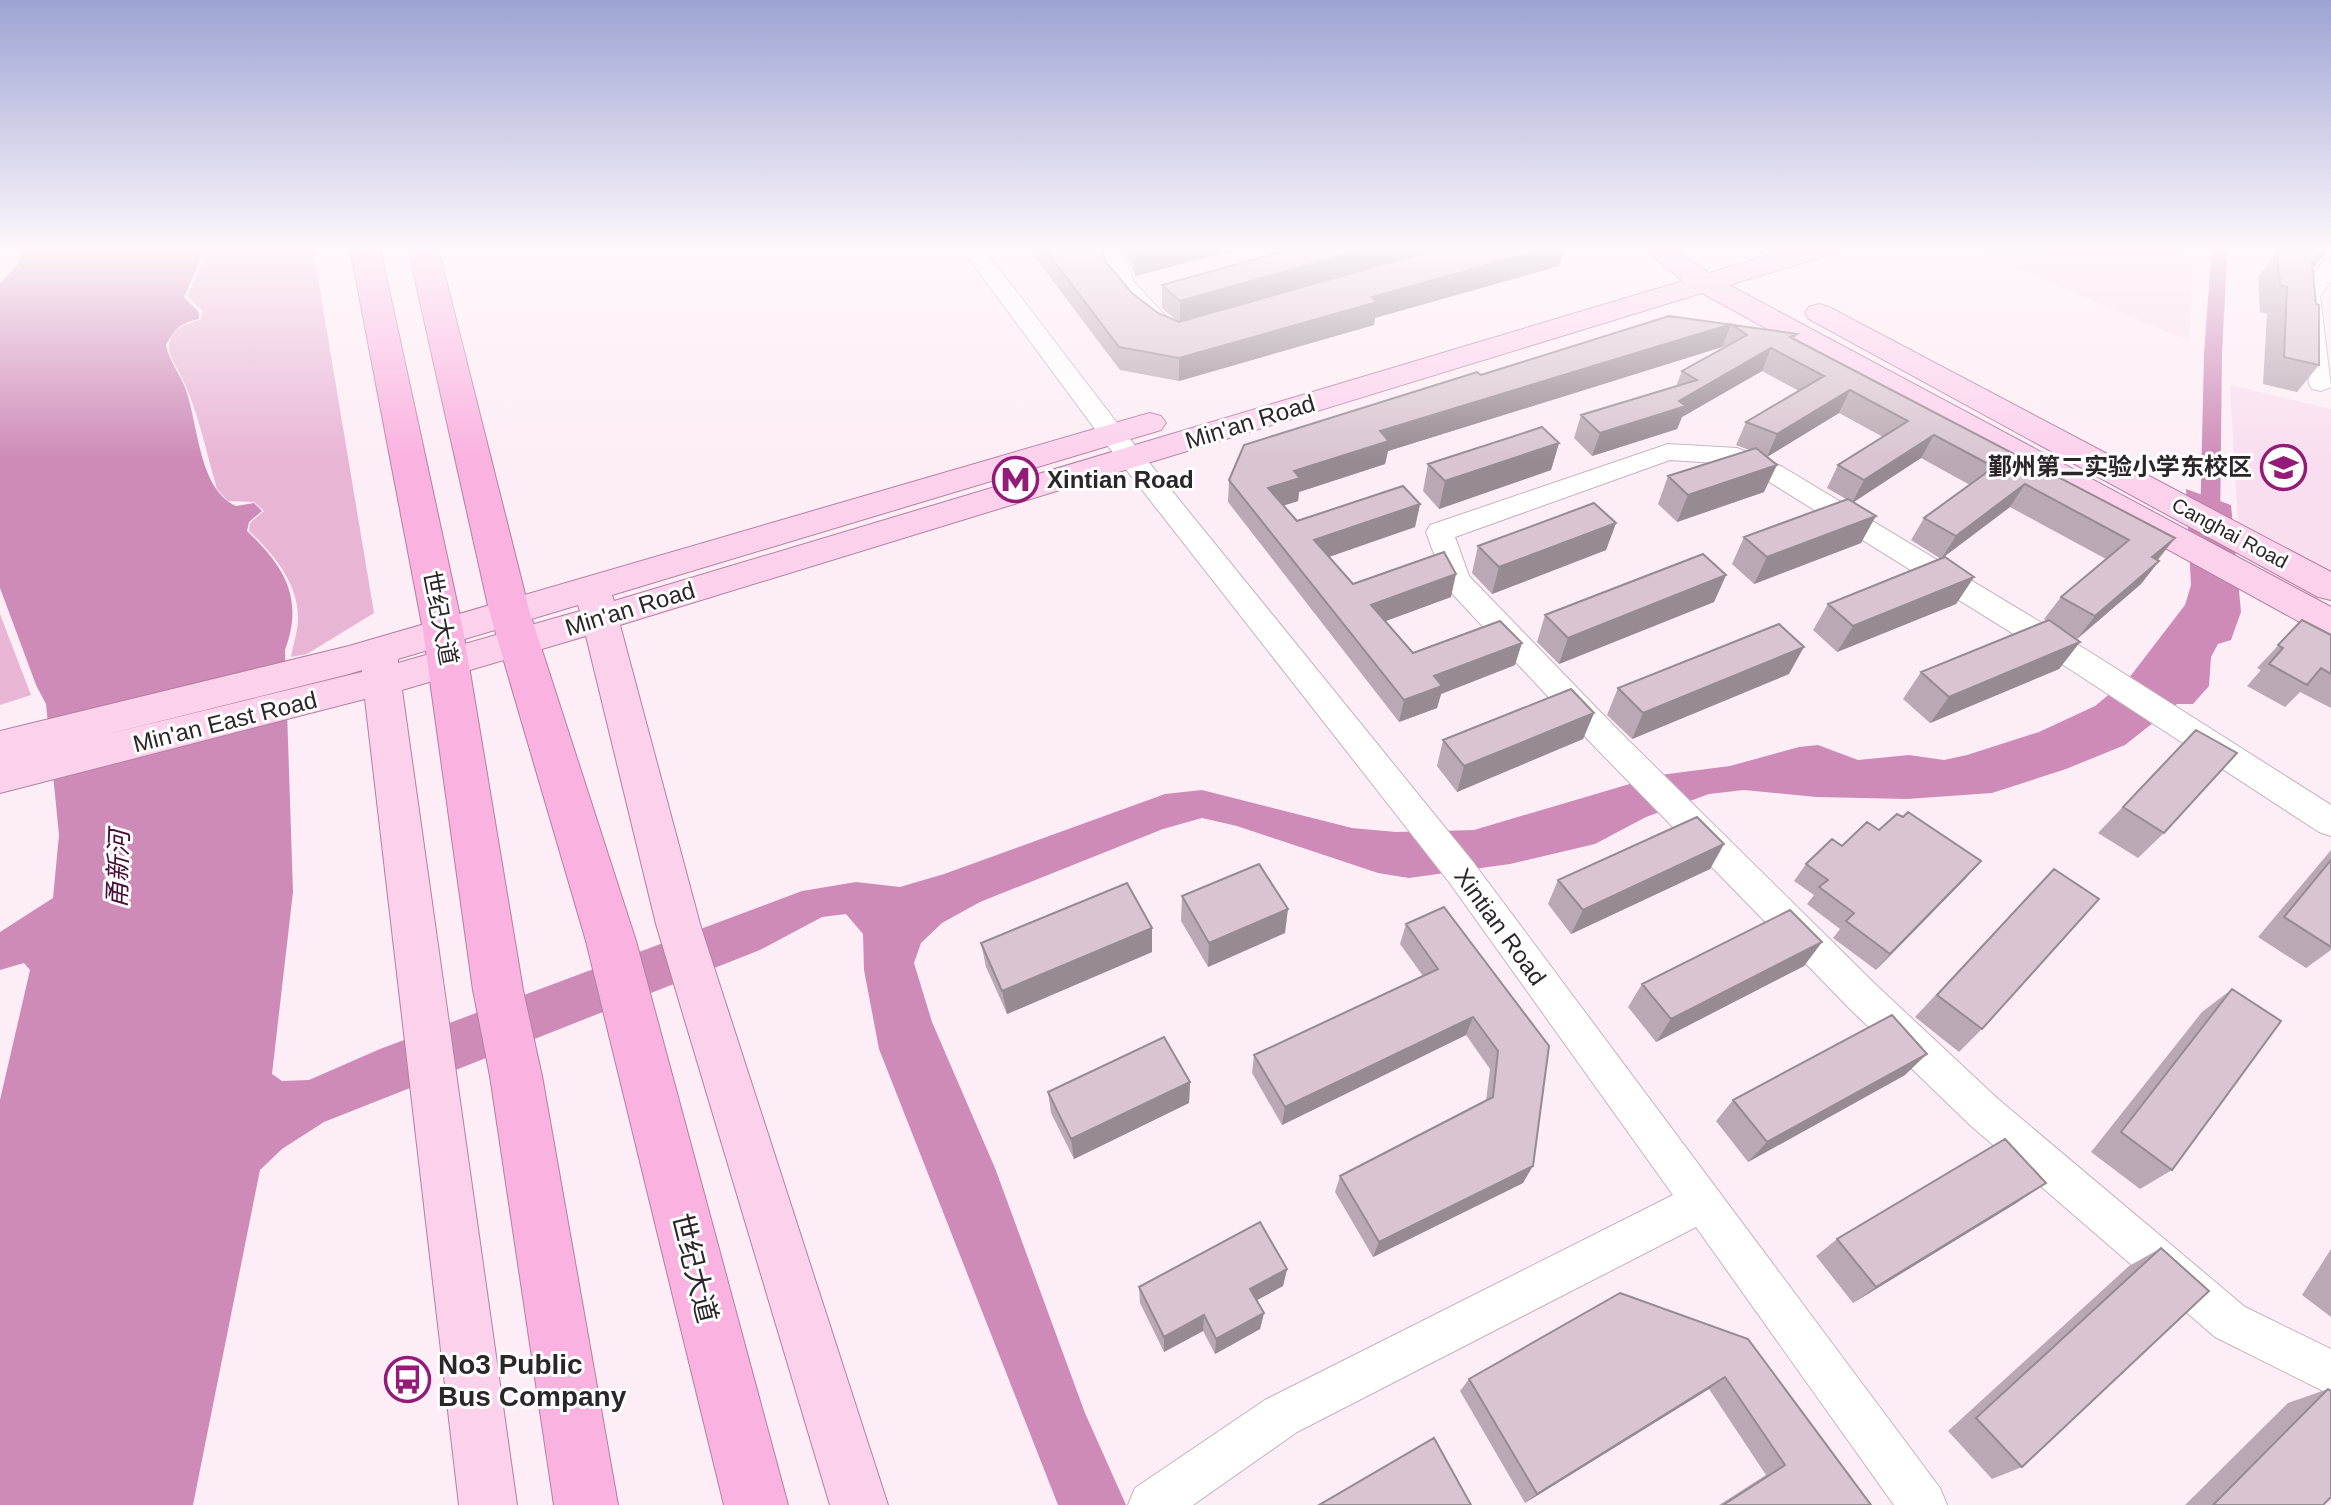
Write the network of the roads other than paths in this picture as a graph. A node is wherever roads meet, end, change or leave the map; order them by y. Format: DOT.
graph roads {
  1 [pos="379,318"];
  2 [pos="440,318"];
  3 [pos="1025,318"];
  4 [pos="1154,318"];
  5 [pos="1538,318"];
  6 [pos="1810,318"];
  7 [pos="1823,318"];
  8 [pos="2322,332"];
  9 [pos="1189,333"];
  10 [pos="2321,384"];
  11 [pos="1122,446"];
  12 [pos="2331,588"];
  13 [pos="596,602"];
  14 [pos="2331,623"];
  15 [pos="514,627"];
  16 [pos="446,647"];
  17 [pos="364,671"];
  18 [pos="10,744"];
  19 [pos="0,777"];
  20 [pos="2331,822"];
  21 [pos="1702,1202"];
  22 [pos="2331,1373"];
  23 [pos="488,1505"];
  24 [pos="586,1505"];
  25 [pos="756,1505"];
  26 [pos="859,1505"];
  27 [pos="1152,1505"];
  28 [pos="1923,1505"];
  1 -- 16 [label="highway, 世纪大道"];
  2 -- 15 [label="highway"];
  3 -- 11 [label="street, Xintian Road"];
  4 -- 9 [label="street"];
  5 -- 11 [label="main road, Min'an Road"];
  6 -- 14 [label="main road, Canghai Road"];
  7 -- 12 [label="main road, Canghai Road"];
  8 -- 10 [label="street"];
  11 -- 13 [label="main road, Min'an Road"];
  11 -- 21 [label="street, Xintian Road"];
  13 -- 15 [label="main road, Min'an Road"];
  13 -- 26 [label="main road"];
  15 -- 16 [label="main road, Min'an Road"];
  15 -- 25 [label="highway, 世纪大道"];
  16 -- 17 [label="main road, Min'an East Road"];
  16 -- 24 [label="highway, 世纪大道"];
  17 -- 18 [label="main road, Min'an East Road"];
  17 -- 19 [label="main road, Min'an East Road"];
  17 -- 23 [label="main road"];
  20 -- 22 [label="street"];
  21 -- 27 [label="street"];
  21 -- 28 [label="street, Xintian Road"];
}
